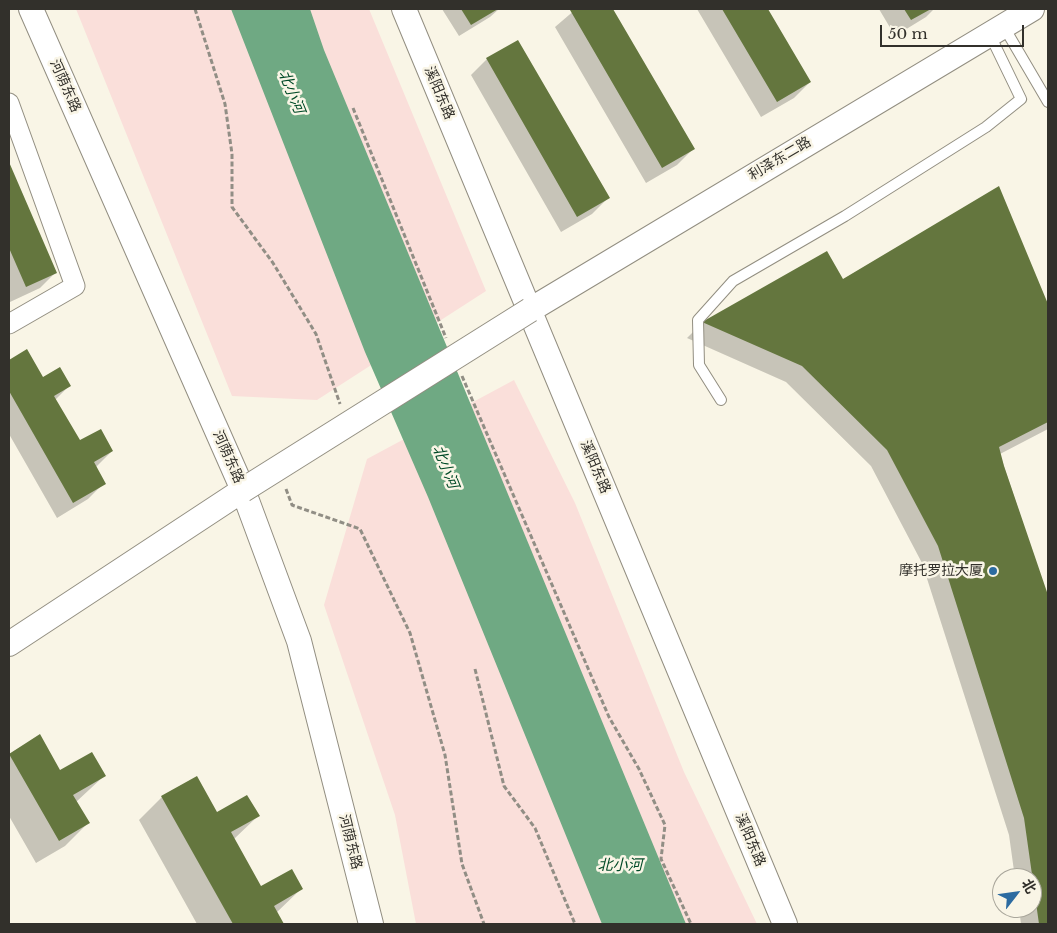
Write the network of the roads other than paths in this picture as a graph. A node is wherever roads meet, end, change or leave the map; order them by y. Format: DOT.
graph roads {
  1 [pos="32,9"];
  2 [pos="404,9"];
  3 [pos="1032,9"];
  4 [pos="997,31"];
  5 [pos="1048,102"];
  6 [pos="9,103"];
  7 [pos="530,310"];
  8 [pos="9,322"];
  9 [pos="721,400"];
  10 [pos="243,490"];
  11 [pos="9,644"];
  12 [pos="371,924"];
  13 [pos="785,924"];
  1 -- 10 [label="street, 河荫东路"];
  2 -- 7 [label="street, 溪阳东路"];
  3 -- 4 [label="street, 利泽东二路"];
  4 -- 5 [label="lane"];
  4 -- 7 [label="street, 利泽东二路"];
  4 -- 9 [label="lane"];
  6 -- 8 [label="street"];
  7 -- 10 [label="street, 利泽东二路, bridge"];
  7 -- 13 [label="street, 溪阳东路"];
  10 -- 11 [label="street, 利泽东二路"];
  10 -- 12 [label="street, 河荫东路"];
}
